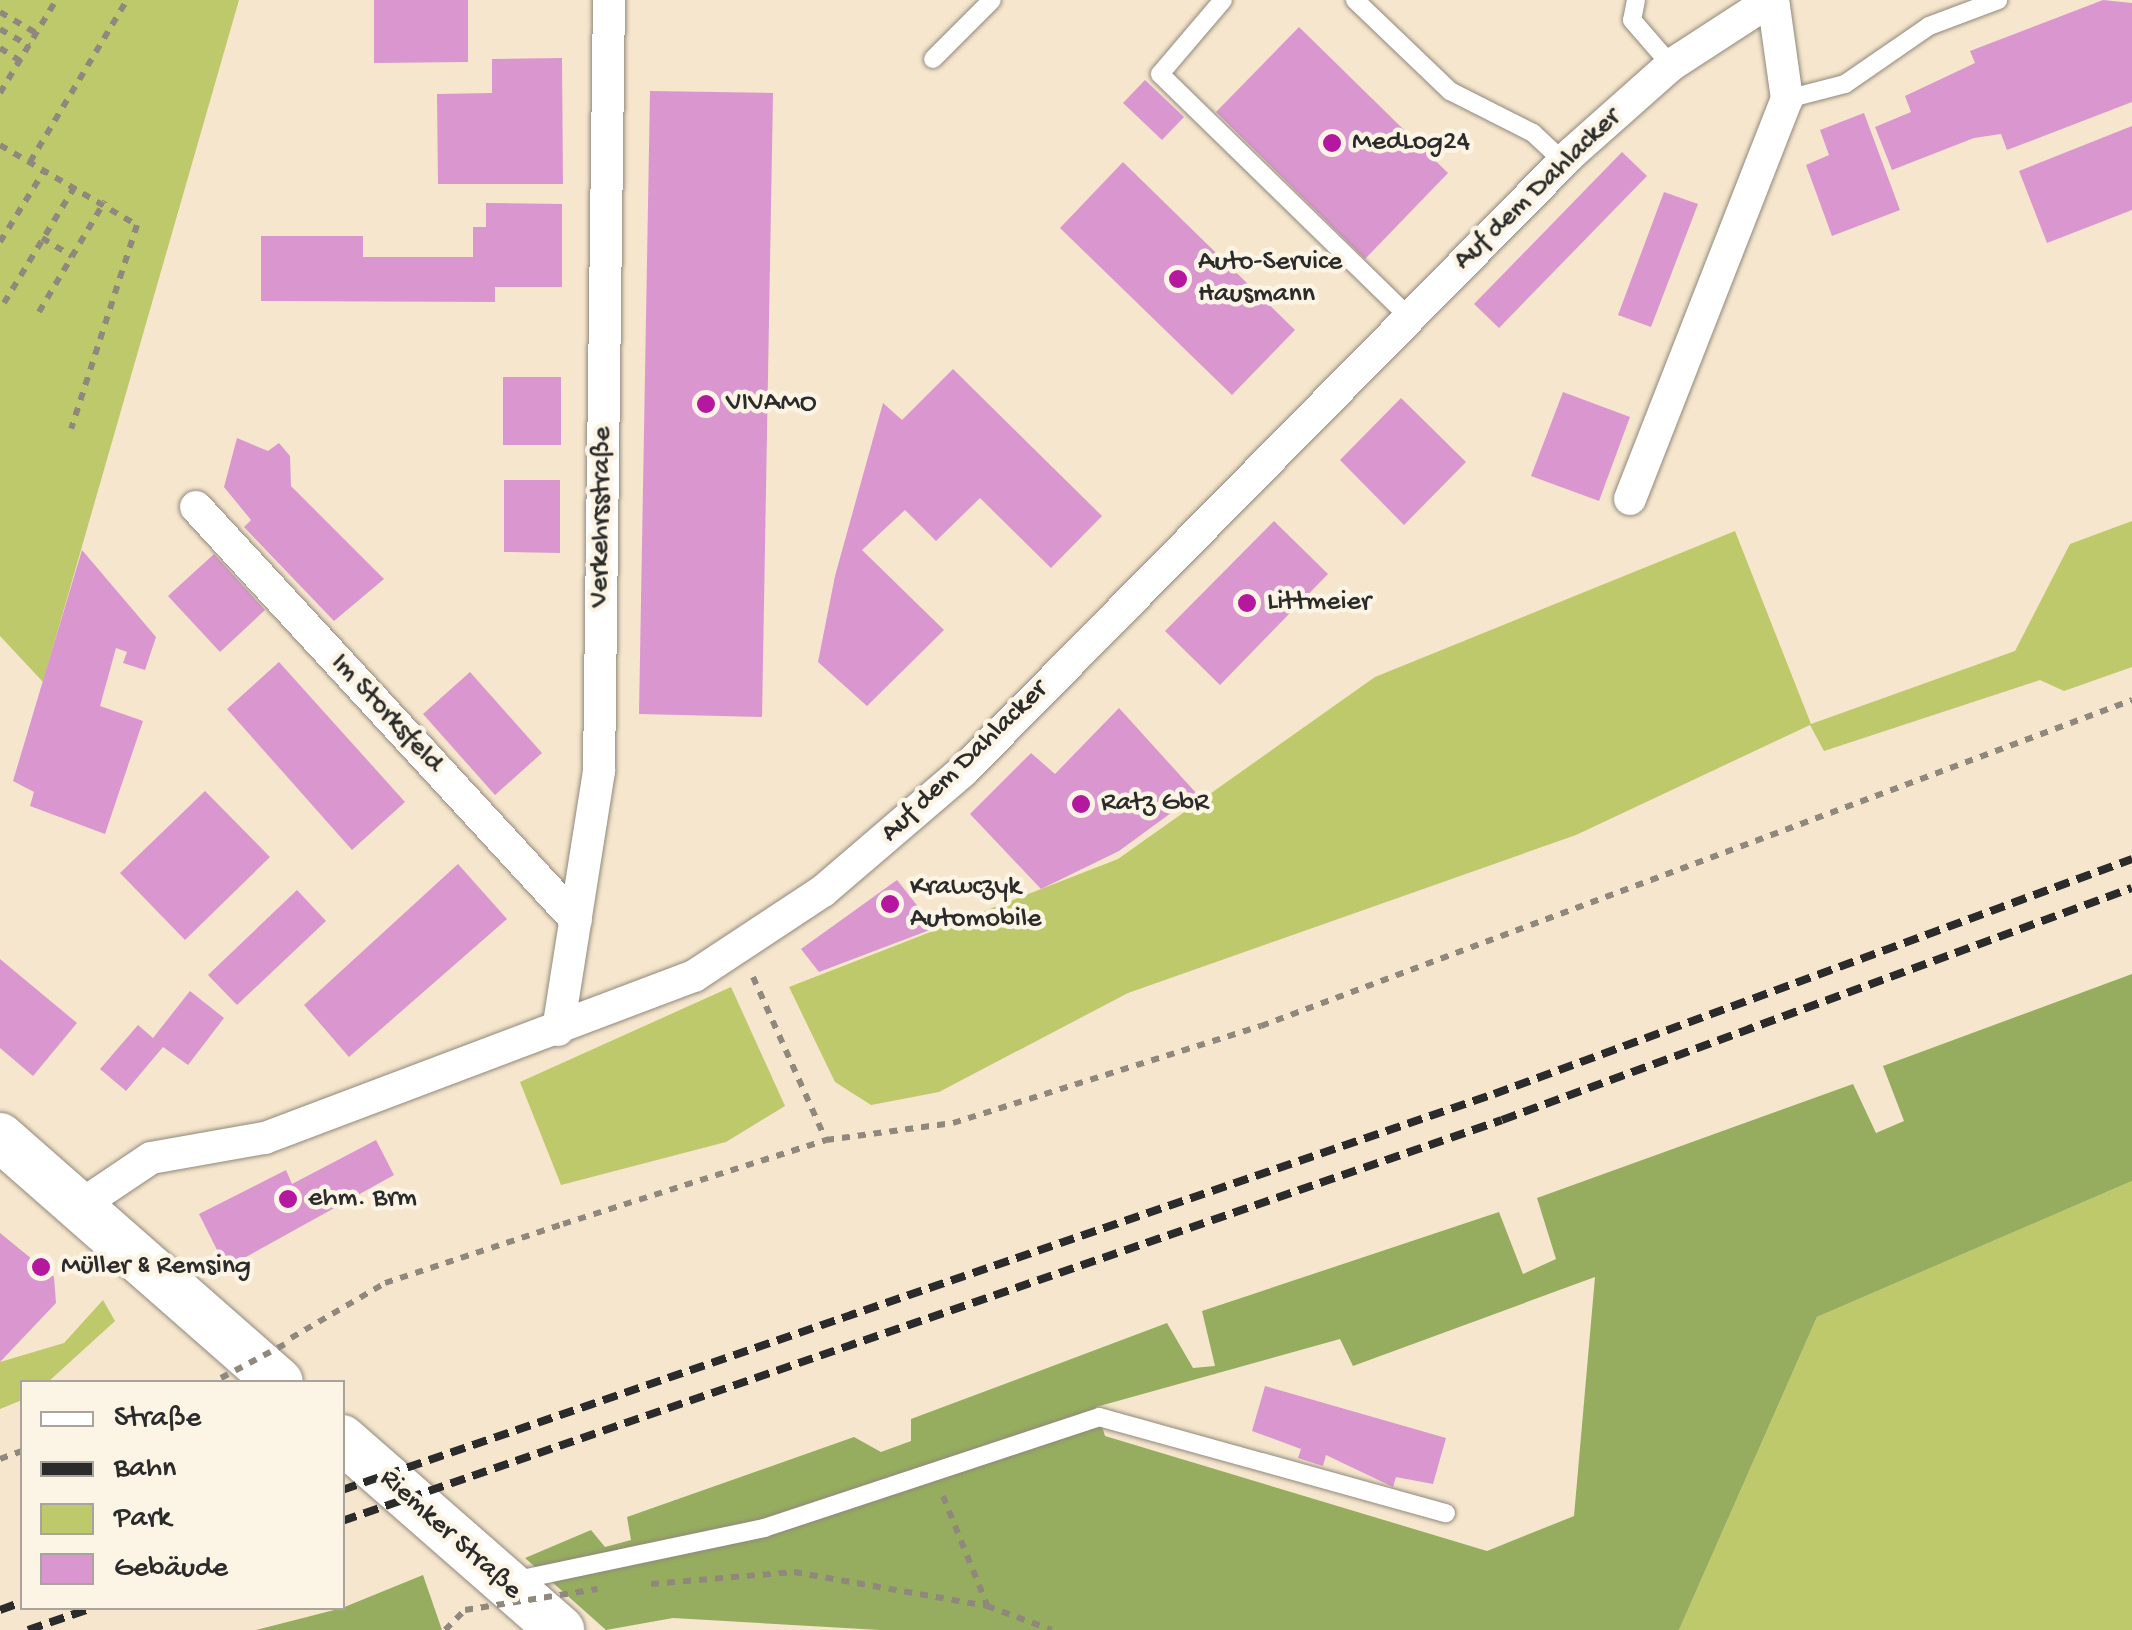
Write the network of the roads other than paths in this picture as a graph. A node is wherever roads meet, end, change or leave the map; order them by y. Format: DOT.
graph roads {
  1 [pos="609,0"];
  2 [pos="992,0"];
  3 [pos="1223,0"];
  4 [pos="1355,0"];
  5 [pos="1636,0"];
  6 [pos="1772,0"];
  7 [pos="1998,0"];
  8 [pos="934,59"];
  9 [pos="1670,65"];
  10 [pos="1787,100"];
  11 [pos="1564,162"];
  12 [pos="1408,316"];
  13 [pos="1630,499"];
  14 [pos="196,507"];
  15 [pos="576,920"];
  16 [pos="558,1030"];
  17 [pos="0,1137"];
  18 [pos="82,1205"];
  19 [pos="283,1362"];
  20 [pos="345,1442"];
  21 [pos="1446,1513"];
  22 [pos="484,1597"];
  23 [pos="560,1630"];
  1 -- 15 [label="street, Verkehrsstraße"];
  2 -- 8 [label="lane"];
  3 -- 12 [label="lane"];
  4 -- 11 [label="lane"];
  5 -- 9 [label="lane"];
  6 -- 9 [label="street, Auf dem Dahlacker"];
  6 -- 10 [label="street, Auf dem Dahlacker"];
  7 -- 10 [label="lane"];
  9 -- 11 [label="street, Auf dem Dahlacker"];
  10 -- 13 [label="street"];
  11 -- 12 [label="street, Auf dem Dahlacker"];
  12 -- 16 [label="street, Auf dem Dahlacker"];
  14 -- 15 [label="street, Im Storksfeld"];
  15 -- 16 [label="street, Verkehrsstraße"];
  16 -- 18 [label="street, Auf dem Dahlacker"];
  17 -- 18 [label="street"];
  18 -- 19 [label="street"];
  20 -- 22 [label="street, Riemker Straße"];
  21 -- 22 [label="lane"];
  22 -- 23 [label="street, Riemker Straße"];
}
